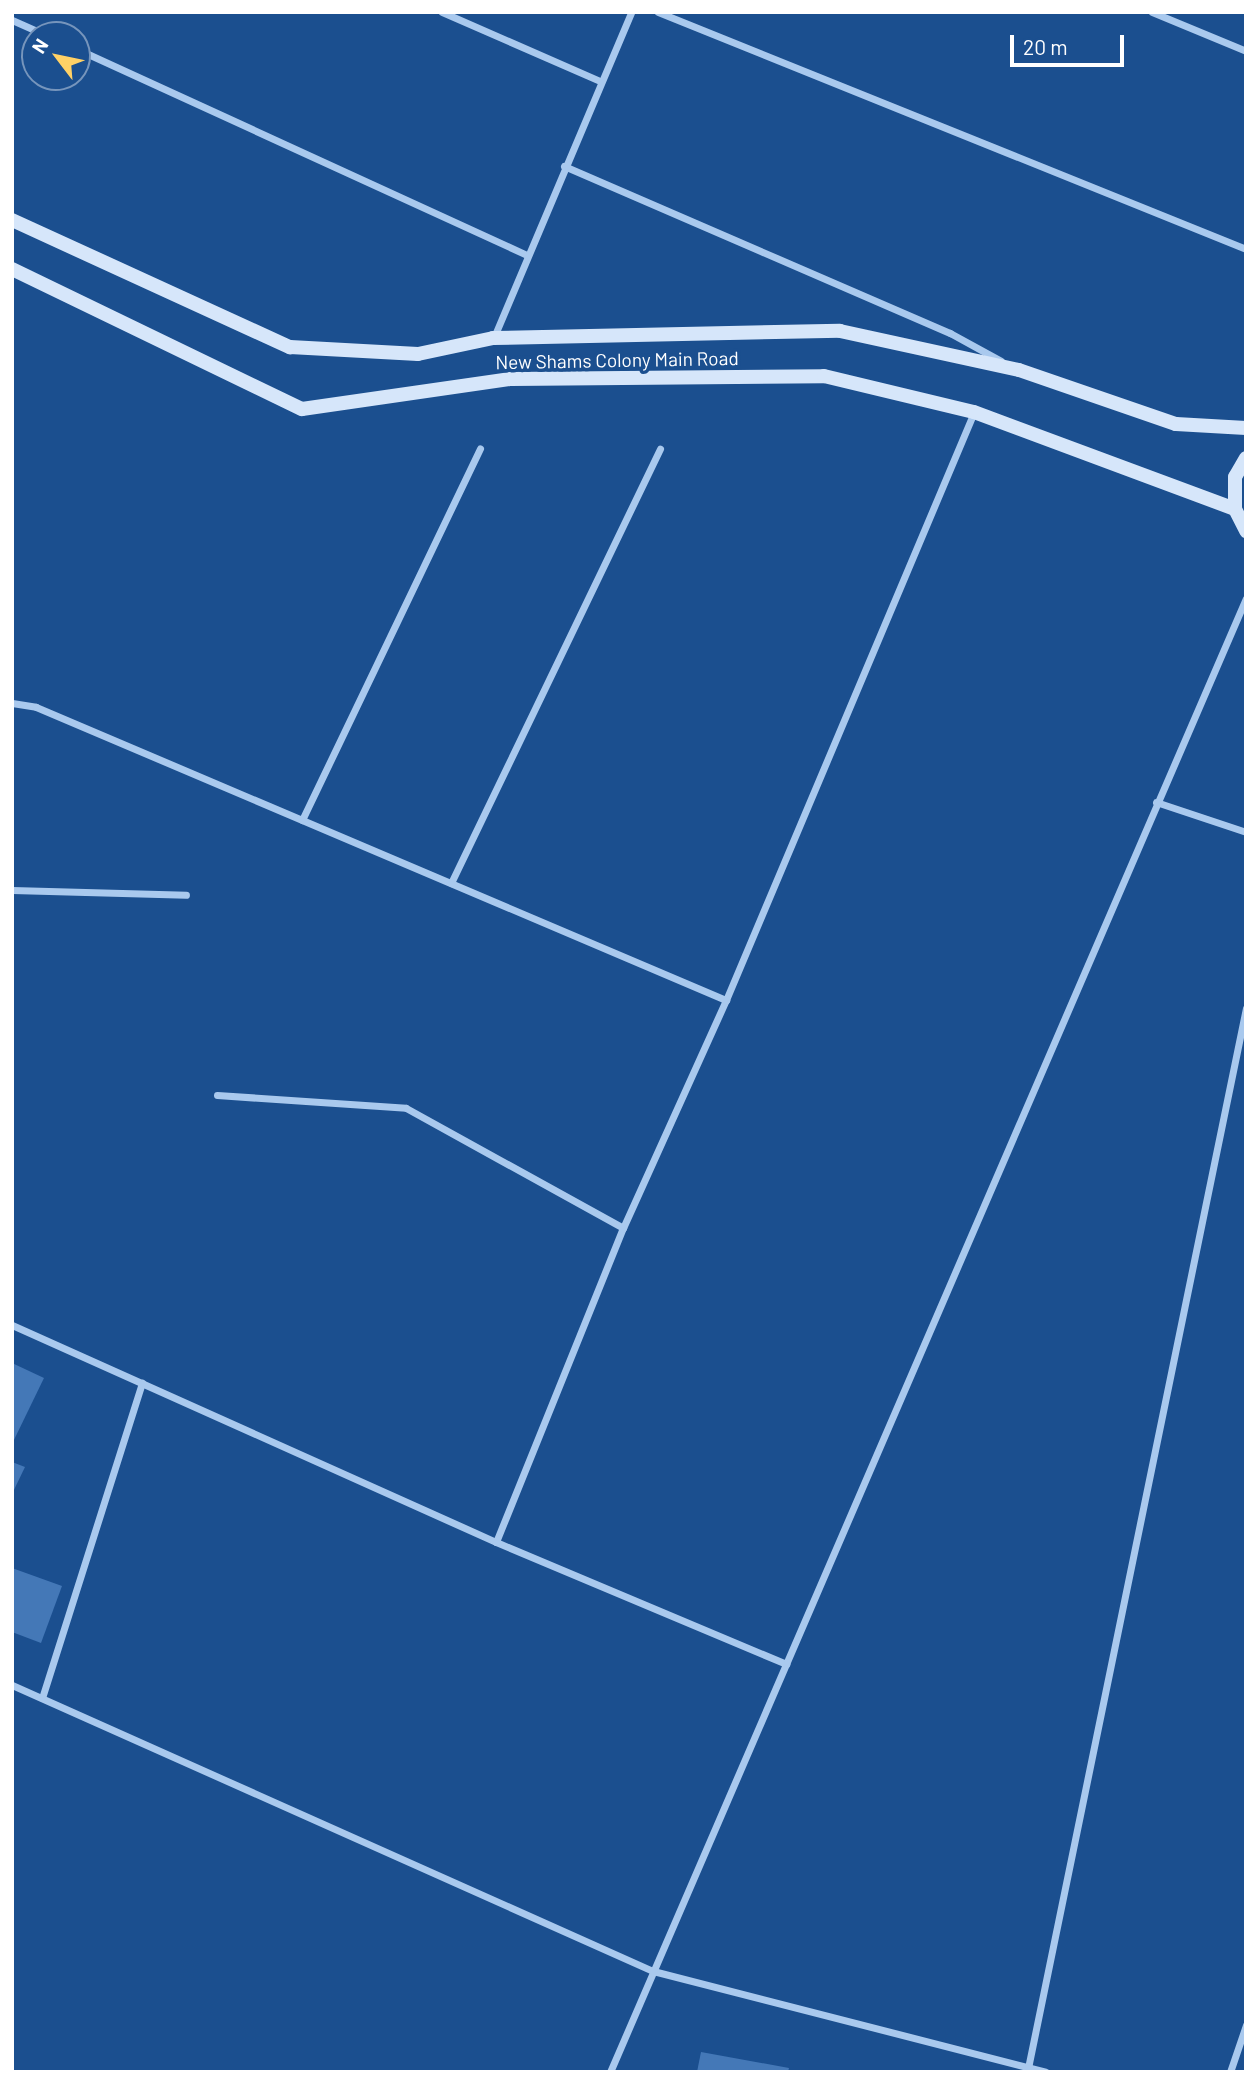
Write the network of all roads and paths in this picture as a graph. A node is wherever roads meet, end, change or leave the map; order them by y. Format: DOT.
graph roads {
  1 [pos="442,12"];
  2 [pos="631,12"];
  3 [pos="658,12"];
  4 [pos="1152,12"];
  5 [pos="1246,51"];
  6 [pos="91,55"];
  7 [pos="600,81"];
  8 [pos="564,166"];
  9 [pos="12,220"];
  10 [pos="1246,249"];
  11 [pos="527,256"];
  12 [pos="12,269"];
  13 [pos="493,338"];
  14 [pos="1018,370"];
  15 [pos="974,412"];
  16 [pos="1246,428"];
  17 [pos="480,448"];
  18 [pos="660,449"];
  19 [pos="1246,458"];
  20 [pos="1236,509"];
  21 [pos="1246,531"];
  22 [pos="1246,597"];
  23 [pos="12,703"];
  24 [pos="1156,802"];
  25 [pos="303,820"];
  26 [pos="1246,832"];
  27 [pos="451,883"];
  28 [pos="12,890"];
  29 [pos="187,895"];
  30 [pos="726,1000"];
  31 [pos="1246,1008"];
  32 [pos="217,1095"];
  33 [pos="623,1228"];
  34 [pos="12,1325"];
  35 [pos="142,1381"];
  36 [pos="496,1542"];
  37 [pos="786,1664"];
  38 [pos="12,1685"];
  39 [pos="41,1698"];
  40 [pos="653,1971"];
  41 [pos="1246,2025"];
  42 [pos="1028,2068"];
  43 [pos="610,2072"];
  44 [pos="1045,2072"];
  45 [pos="1230,2072"];
  1 -- 7 [label="street"];
  2 -- 7 [label="street"];
  3 -- 10 [label="street"];
  4 -- 5 [label="street"];
  6 -- 11 [label="street"];
  7 -- 8 [label="street"];
  8 -- 11 [label="street"];
  8 -- 14 [label="street"];
  9 -- 13 [label="main road, New Shams Colony Main Road"];
  11 -- 13 [label="street"];
  12 -- 15 [label="main road, New Shams Colony Main Road"];
  13 -- 14 [label="main road, New Shams Colony Main Road"];
  14 -- 16 [label="main road, New Shams Colony Main Road"];
  15 -- 20 [label="main road, New Shams Colony Main Road"];
  15 -- 30 [label="street"];
  17 -- 25 [label="street"];
  18 -- 27 [label="street"];
  19 -- 20 [label="main road"];
  20 -- 21 [label="main road"];
  22 -- 24 [label="street"];
  23 -- 25 [label="street"];
  24 -- 26 [label="street"];
  24 -- 37 [label="street"];
  25 -- 27 [label="street"];
  27 -- 30 [label="street"];
  28 -- 29 [label="street"];
  30 -- 33 [label="street"];
  31 -- 42 [label="street"];
  32 -- 33 [label="street"];
  33 -- 36 [label="street"];
  34 -- 35 [label="street"];
  35 -- 36 [label="street"];
  35 -- 39 [label="street"];
  36 -- 37 [label="street"];
  37 -- 40 [label="street"];
  38 -- 39 [label="street"];
  39 -- 40 [label="street"];
  40 -- 42 [label="street"];
  40 -- 43 [label="street"];
  41 -- 45 [label="street"];
  42 -- 44 [label="street"];
}
